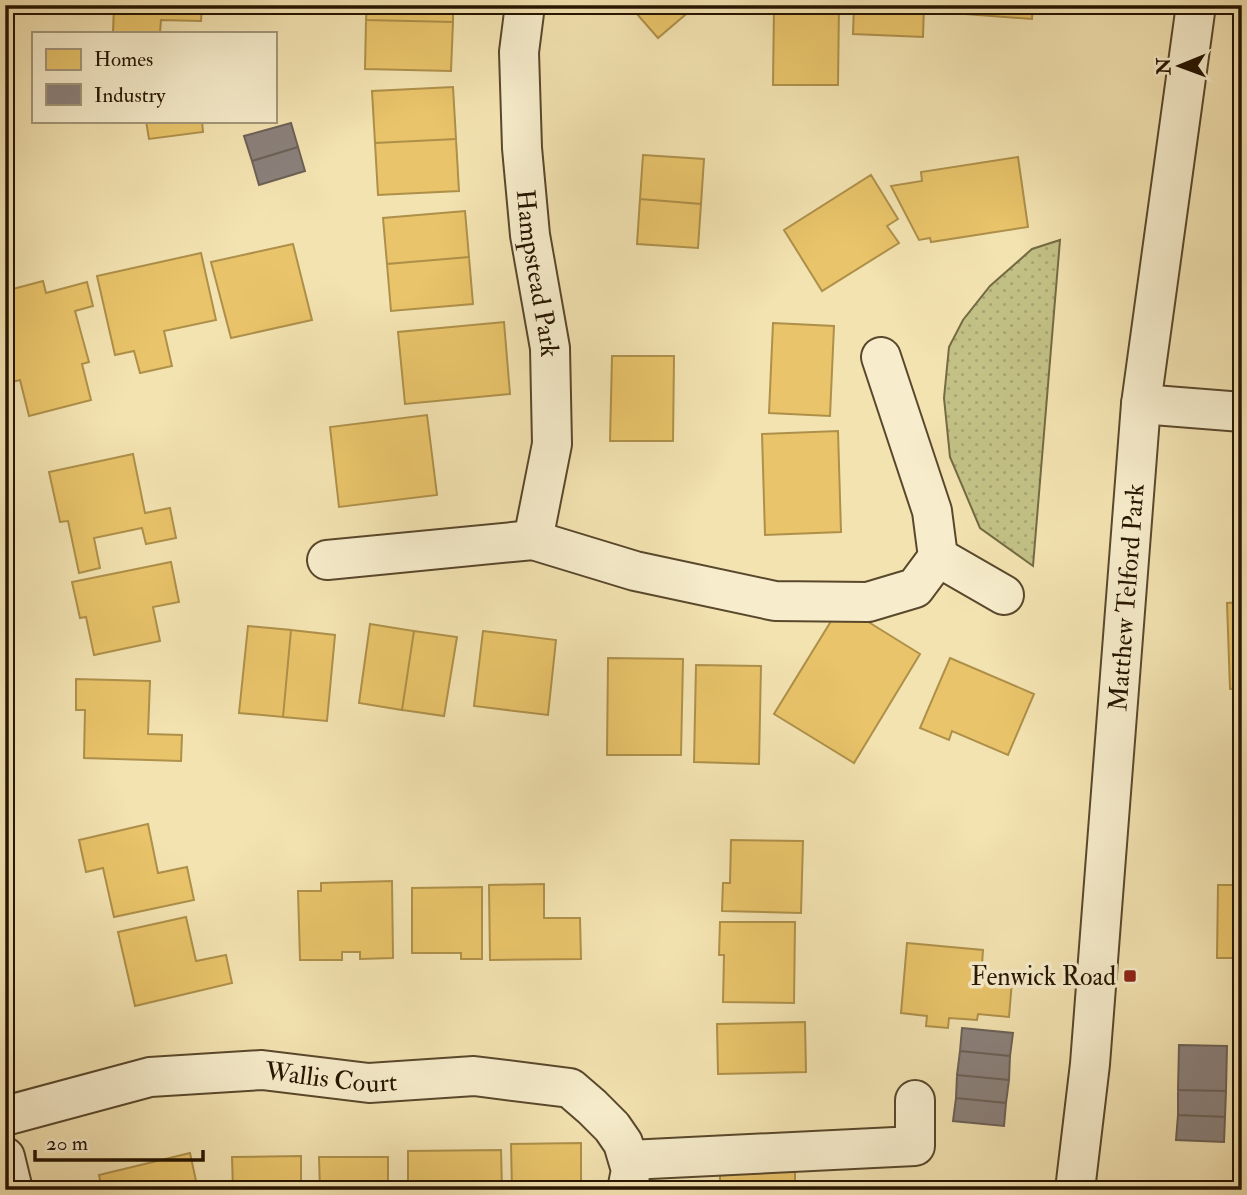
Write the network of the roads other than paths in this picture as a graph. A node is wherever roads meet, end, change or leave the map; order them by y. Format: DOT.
graph roads {
  1 [pos="525,5"];
  2 [pos="1196,5"];
  3 [pos="881,356"];
  4 [pos="1141,404"];
  5 [pos="1242,412"];
  6 [pos="533,540"];
  7 [pos="938,557"];
  8 [pos="327,560"];
  9 [pos="1004,595"];
  10 [pos="915,1100"];
  11 [pos="5,1116"];
  12 [pos="5,1157"];
  13 [pos="628,1175"];
  14 [pos="13,1190"];
  15 [pos="1074,1190"];
  1 -- 6 [label="street, Hampstead Park"];
  2 -- 4 [label="street, Matthew Telford Park"];
  3 -- 7 [label="street"];
  4 -- 5 [label="street"];
  4 -- 15 [label="street, Matthew Telford Park"];
  6 -- 7 [label="street"];
  6 -- 8 [label="street"];
  7 -- 9 [label="street"];
  10 -- 13 [label="street, Wallis Court"];
  11 -- 13 [label="street, Wallis Court"];
  12 -- 14 [label="street"];
}
